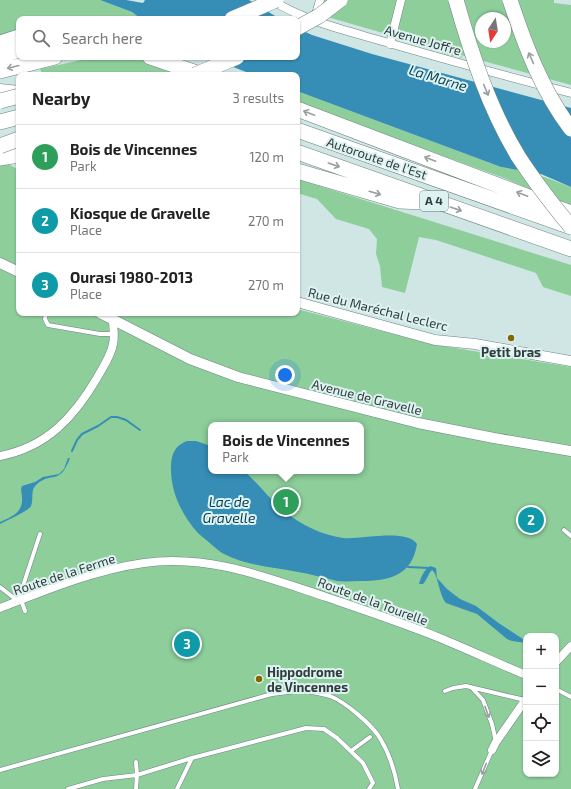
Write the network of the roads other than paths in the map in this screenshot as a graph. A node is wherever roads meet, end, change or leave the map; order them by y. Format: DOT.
graph roads {
  1 [pos="271,0"];
  2 [pos="276,0"];
  3 [pos="320,0"];
  4 [pos="340,0"];
  5 [pos="401,0"];
  6 [pos="456,0"];
  7 [pos="510,0"];
  8 [pos="239,16"];
  9 [pos="314,21"];
  10 [pos="300,26"];
  11 [pos="16,38"];
  12 [pos="0,43"];
  13 [pos="390,44"];
  14 [pos="16,51"];
  15 [pos="0,56"];
  16 [pos="43,60"];
  17 [pos="159,60"];
  18 [pos="230,60"];
  19 [pos="0,71"];
  20 [pos="194,72"];
  21 [pos="202,72"];
  22 [pos="0,89"];
  23 [pos="16,90"];
  24 [pos="571,93"];
  25 [pos="0,96"];
  26 [pos="16,97"];
  27 [pos="16,98"];
  28 [pos="0,101"];
  29 [pos="300,110"];
  30 [pos="16,118"];
  31 [pos="0,122"];
  32 [pos="571,129"];
  33 [pos="300,131"];
  34 [pos="16,142"];
  35 [pos="7,153"];
  36 [pos="300,153"];
  37 [pos="300,172"];
  38 [pos="438,203"];
  39 [pos="571,213"];
  40 [pos="571,227"];
  41 [pos="571,249"];
  42 [pos="0,263"];
  43 [pos="16,271"];
  44 [pos="300,303"];
  45 [pos="46,316"];
  46 [pos="105,316"];
  47 [pos="112,320"];
  48 [pos="114,334"];
  49 [pos="571,361"];
  50 [pos="571,451"];
  51 [pos="0,456"];
  52 [pos="564,530"];
  53 [pos="40,534"];
  54 [pos="571,536"];
  55 [pos="208,563"];
  56 [pos="0,587"];
  57 [pos="19,601"];
  58 [pos="0,608"];
  59 [pos="25,611"];
  60 [pos="571,646"];
  61 [pos="559,659"];
  62 [pos="523,674"];
  63 [pos="471,687"];
  64 [pos="445,691"];
  65 [pos="559,691"];
  66 [pos="571,697"];
  67 [pos="523,699"];
  68 [pos="523,704"];
  69 [pos="370,737"];
  70 [pos="496,742"];
  71 [pos="492,750"];
  72 [pos="351,751"];
  73 [pos="192,758"];
  74 [pos="136,762"];
  75 [pos="0,770"];
  76 [pos="137,775"];
  77 [pos="68,789"];
  78 [pos="136,789"];
  79 [pos="177,789"];
  80 [pos="369,789"];
  81 [pos="398,789"];
  82 [pos="476,789"];
  1 -- 9 [label="street, Avenue Joffre"];
  2 -- 8 [label="highway, bridge"];
  3 -- 9 [label="street"];
  4 -- 10 [label="highway, bridge"];
  5 -- 13 [label="street"];
  6 -- 40 [label="highway, one-way, bridge"];
  32 -- 7 [label="highway, one-way, bridge"];
  9 -- 13 [label="street, Avenue Joffre"];
  11 -- 12 [label="highway"];
  13 -- 24 [label="street, Avenue Joffre"];
  14 -- 15 [label="highway"];
  16 -- 19 [label="highway, one-way"];
  17 -- 20 [label="highway"];
  18 -- 21 [label="highway, bridge"];
  22 -- 23 [label="street"];
  25 -- 26 [label="street"];
  27 -- 28 [label="highway, bridge"];
  39 -- 29 [label="highway, one-way"];
  30 -- 31 [label="highway"];
  33 -- 40 [label="highway, Autoroute de l’Est / A 4"];
  34 -- 35 [label="highway, bridge"];
  36 -- 38 [label="highway, Autoroute de l’Est / A 4, one-way"];
  37 -- 38 [label="highway, one-way"];
  38 -- 41 [label="highway, Autoroute de l’Est / A 4, one-way"];
  42 -- 43 [label="street"];
  44 -- 49 [label="street, Rue du Maréchal Leclerc"];
  45 -- 48 [label="lane"];
  46 -- 47 [label="street, Avenue de Gravelle"];
  47 -- 48 [label="street"];
  47 -- 50 [label="street, Avenue de Gravelle"];
  48 -- 51 [label="street"];
  52 -- 54 [label="lane"];
  53 -- 57 [label="lane"];
  55 -- 57 [label="street, Route de la Ferme"];
  55 -- 62 [label="street, Route de la Tourelle"];
  56 -- 57 [label="lane"];
  57 -- 58 [label="street, Route de la Ferme"];
  57 -- 59 [label="lane"];
  60 -- 61 [label="street"];
  63 -- 64 [label="lane"];
  63 -- 67 [label="lane"];
  63 -- 70 [label="lane, one-way"];
  65 -- 66 [label="lane"];
  68 -- 70 [label="street"];
  69 -- 72 [label="lane"];
  70 -- 71 [label="street"];
  71 -- 82 [label="lane, one-way"];
  72 -- 73 [label="lane"];
  72 -- 80 [label="lane"];
  73 -- 76 [label="lane"];
  73 -- 79 [label="lane"];
  74 -- 76 [label="lane"];
  75 -- 81 [label="lane"];
  76 -- 77 [label="lane"];
  76 -- 78 [label="lane"];
}
